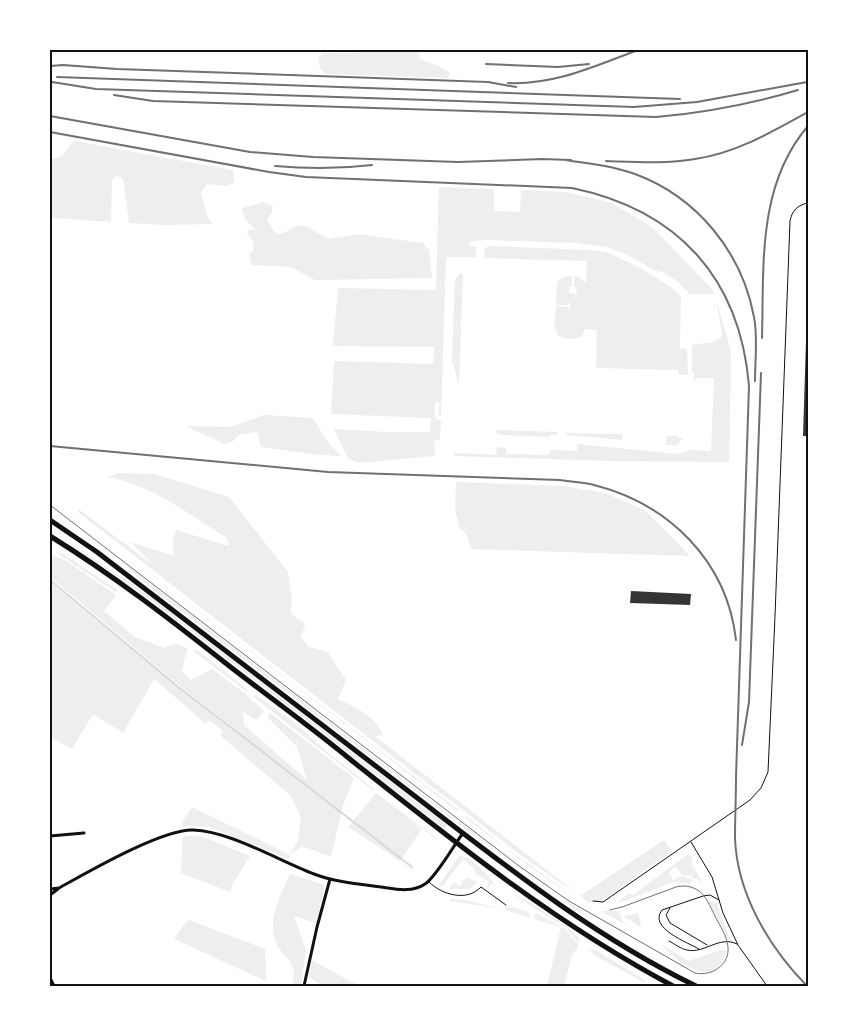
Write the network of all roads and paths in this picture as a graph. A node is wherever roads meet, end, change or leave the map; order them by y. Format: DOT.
graph roads {
  1 [pos="808,203"];
  2 [pos="50,520"];
  3 [pos="50,536"];
  4 [pos="84,833"];
  5 [pos="464,833"];
  6 [pos="50,836"];
  7 [pos="690,842"];
  8 [pos="456,843"];
  9 [pos="330,879"];
  10 [pos="428,882"];
  11 [pos="59,888"];
  12 [pos="50,889"];
  13 [pos="50,895"];
  14 [pos="719,900"];
  15 [pos="593,901"];
  16 [pos="506,905"];
  17 [pos="671,907"];
  18 [pos="669,941"];
  19 [pos="738,945"];
  20 [pos="709,946"];
  21 [pos="699,950"];
  22 [pos="50,978"];
  23 [pos="54,986"];
  24 [pos="304,986"];
  25 [pos="673,986"];
  26 [pos="696,986"];
  27 [pos="766,986"];
  1 -- 7 [label="lane"];
  2 -- 5 [label="main road"];
  3 -- 8 [label="main road"];
  4 -- 6 [label="street"];
  5 -- 8 [label="street"];
  5 -- 26 [label="main road"];
  7 -- 14 [label="lane"];
  7 -- 15 [label="lane"];
  8 -- 10 [label="street"];
  8 -- 25 [label="main road"];
  9 -- 10 [label="street"];
  9 -- 11 [label="street"];
  9 -- 24 [label="street"];
  10 -- 16 [label="lane"];
  11 -- 12 [label="street"];
  11 -- 13 [label="street"];
  14 -- 17 [label="lane"];
  14 -- 19 [label="lane"];
  17 -- 20 [label="lane"];
  17 -- 21 [label="lane"];
  18 -- 21 [label="lane"];
  19 -- 20 [label="lane"];
  19 -- 27 [label="lane"];
  20 -- 21 [label="lane"];
  22 -- 23 [label="street"];
}
